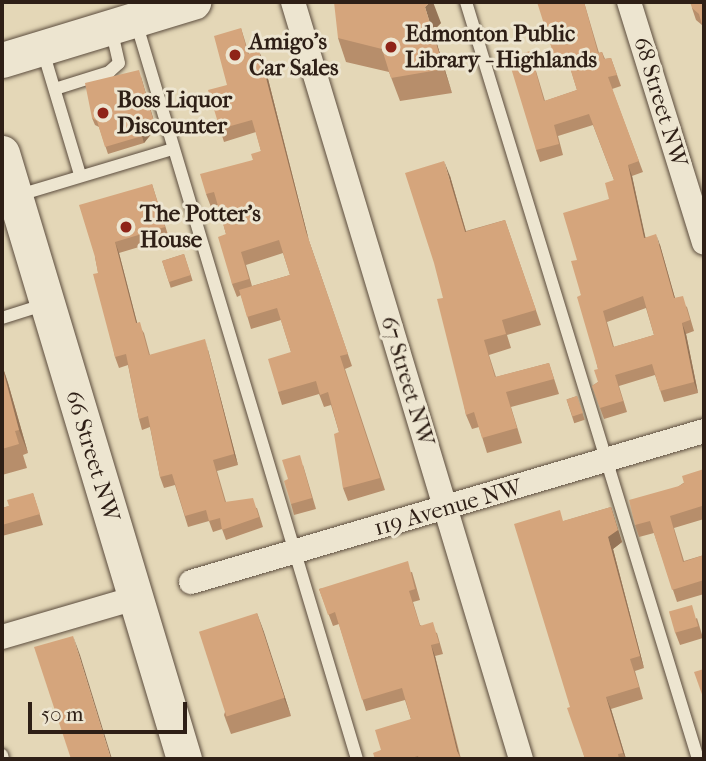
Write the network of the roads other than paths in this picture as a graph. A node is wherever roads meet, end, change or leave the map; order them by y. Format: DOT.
graph roads {
  1 [pos="193,2"];
  2 [pos="293,2"];
  3 [pos="466,2"];
  4 [pos="629,2"];
  5 [pos="127,38"];
  6 [pos="42,48"];
  7 [pos="2,60"];
  8 [pos="55,89"];
  9 [pos="173,149"];
  10 [pos="2,153"];
  11 [pos="80,175"];
  12 [pos="16,213"];
  13 [pos="704,243"];
  14 [pos="47,304"];
  15 [pos="2,318"];
  16 [pos="704,431"];
  17 [pos="606,460"];
  18 [pos="445,510"];
  19 [pos="295,552"];
  20 [pos="191,582"];
  21 [pos="135,598"];
  22 [pos="2,637"];
  23 [pos="184,759"];
  24 [pos="357,759"];
  25 [pos="521,759"];
  26 [pos="698,759"];
  1 -- 5 [label="main road"];
  2 -- 18 [label="street, 67 Street NW"];
  3 -- 17 [label="lane"];
  4 -- 13 [label="street, 68 Street NW"];
  5 -- 6 [label="main road"];
  5 -- 8 [label="lane"];
  5 -- 9 [label="lane"];
  6 -- 7 [label="main road"];
  6 -- 8 [label="lane"];
  8 -- 11 [label="lane"];
  9 -- 11 [label="lane"];
  9 -- 19 [label="lane"];
  10 -- 12 [label="main road, 66 Street NW"];
  11 -- 12 [label="lane"];
  12 -- 14 [label="main road, 66 Street NW"];
  14 -- 15 [label="lane"];
  14 -- 21 [label="main road, 66 Street NW"];
  16 -- 17 [label="street, 119 Avenue NW"];
  17 -- 18 [label="street, 119 Avenue NW"];
  17 -- 26 [label="lane"];
  18 -- 19 [label="street, 119 Avenue NW"];
  18 -- 25 [label="street, 67 Street NW"];
  19 -- 20 [label="street, 119 Avenue NW"];
  19 -- 24 [label="lane"];
  21 -- 22 [label="street"];
  21 -- 23 [label="main road, 66 Street NW"];
}
